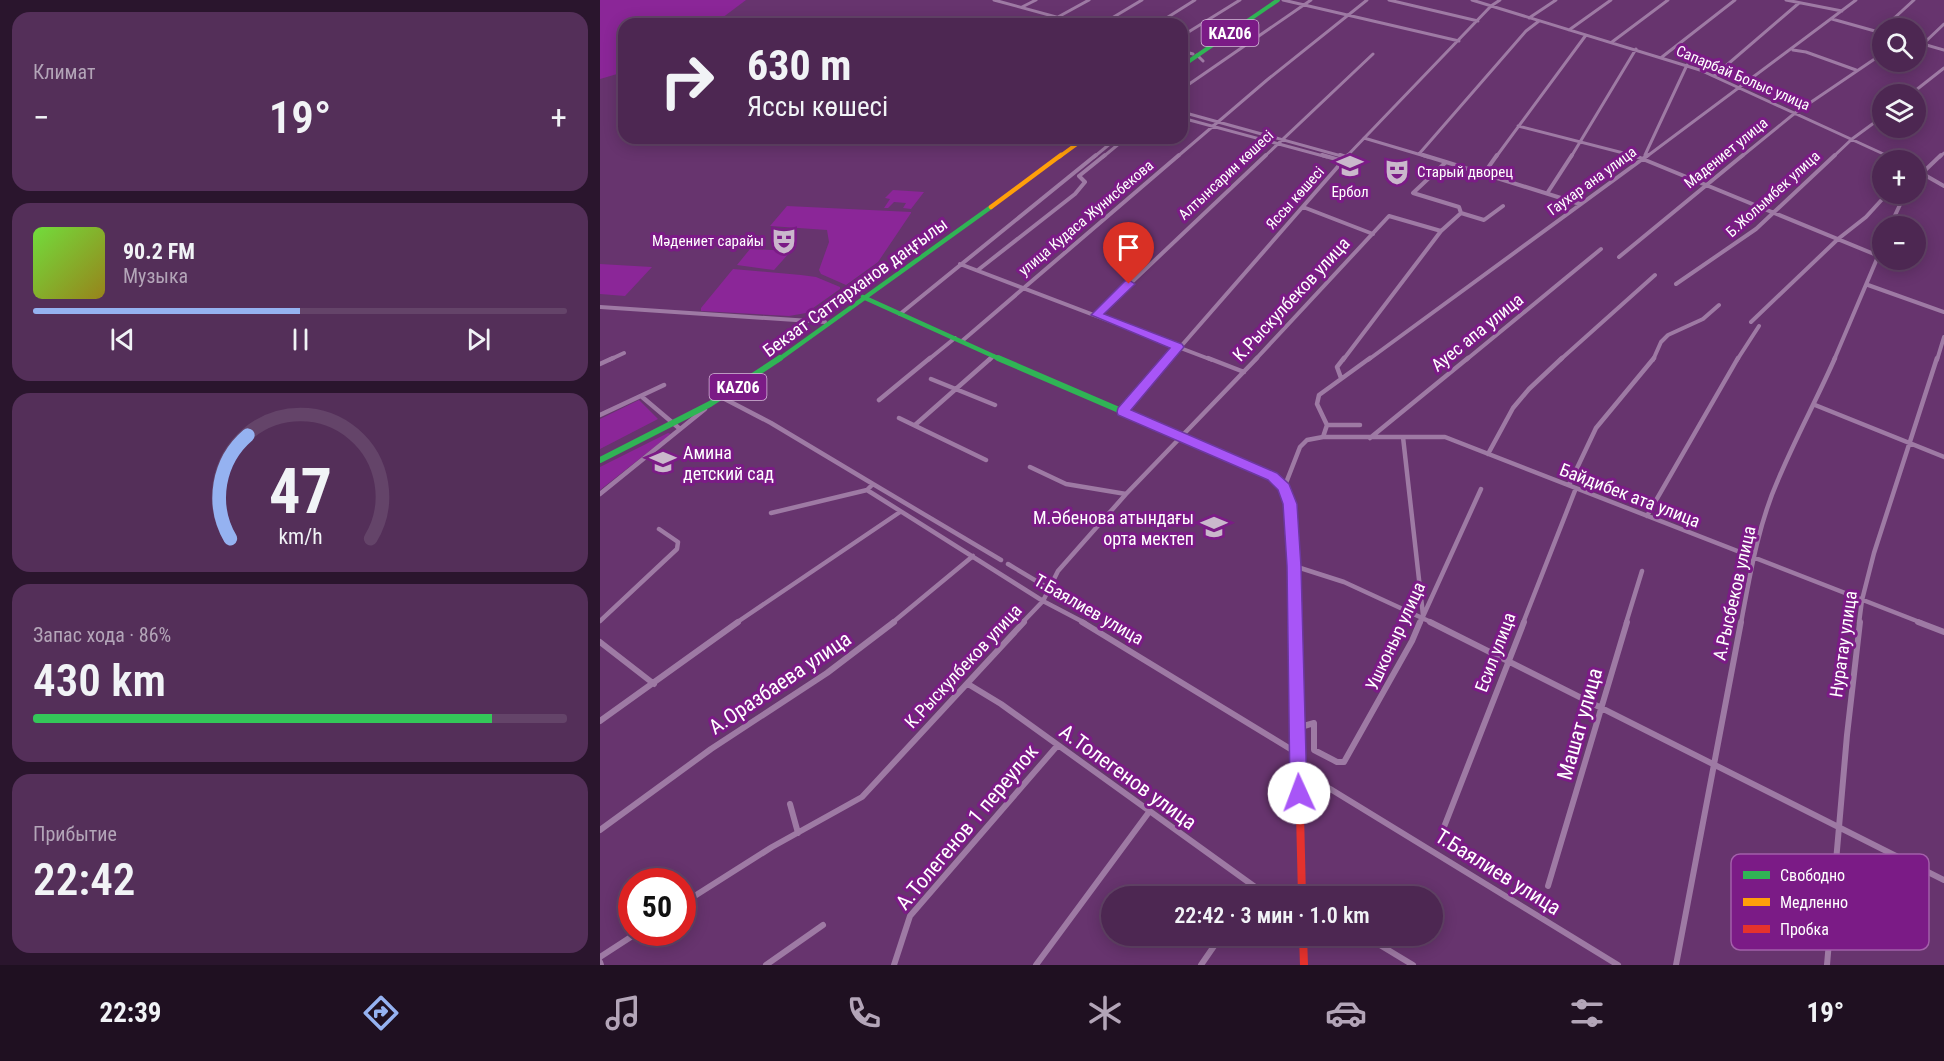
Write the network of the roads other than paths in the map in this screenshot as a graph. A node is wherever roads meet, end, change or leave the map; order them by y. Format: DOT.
graph roads {
  1 [pos="994,0"];
  2 [pos="1035,0"];
  3 [pos="1089,0"];
  4 [pos="1142,0"];
  5 [pos="1195,0"];
  6 [pos="1240,0"];
  7 [pos="1282,0"];
  8 [pos="1311,0"];
  9 [pos="1367,0"];
  10 [pos="1389,0"];
  11 [pos="1472,0"];
  12 [pos="1500,0"];
  13 [pos="1556,0"];
  14 [pos="1611,0"];
  15 [pos="1668,0"];
  16 [pos="1735,0"];
  17 [pos="1786,0"];
  18 [pos="1816,0"];
  19 [pos="1856,0"];
  20 [pos="1914,0"];
  21 [pos="1273,1"];
  22 [pos="1799,3"];
  23 [pos="1304,5"];
  24 [pos="1814,5"];
  25 [pos="1491,6"];
  26 [pos="1021,7"];
  27 [pos="1842,11"];
  28 [pos="1349,15"];
  29 [pos="1058,18"];
  30 [pos="1112,18"];
  31 [pos="1166,18"];
  32 [pos="1529,18"];
  33 [pos="1895,18"];
  34 [pos="1832,19"];
  35 [pos="1478,21"];
  36 [pos="1539,21"];
  37 [pos="1944,24"];
  38 [pos="1568,30"];
  39 [pos="1872,30"];
  40 [pos="1188,32"];
  41 [pos="1586,35"];
  42 [pos="1459,41"];
  43 [pos="1926,41"];
  44 [pos="1612,42"];
  45 [pos="1926,45"];
  46 [pos="1636,49"];
  47 [pos="1792,50"];
  48 [pos="1944,50"];
  49 [pos="1188,53"];
  50 [pos="1373,54"];
  51 [pos="1195,55"];
  52 [pos="1662,57"];
  53 [pos="1188,60"];
  54 [pos="1872,60"];
  55 [pos="1203,61"];
  56 [pos="1687,65"];
  57 [pos="1944,68"];
  58 [pos="1856,70"];
  59 [pos="1714,75"];
  60 [pos="1924,84"];
  61 [pos="1188,85"];
  62 [pos="1741,88"];
  63 [pos="1795,113"];
  64 [pos="1188,114"];
  65 [pos="1188,120"];
  66 [pos="1218,122"];
  67 [pos="1872,124"];
  68 [pos="1213,126"];
  69 [pos="1518,126"];
  70 [pos="1364,138"];
  71 [pos="1852,139"];
  72 [pos="1281,140"];
  73 [pos="1582,141"];
  74 [pos="1276,143"];
  75 [pos="1071,144"];
  76 [pos="1076,144"];
  77 [pos="1110,144"];
  78 [pos="1118,144"];
  79 [pos="1876,150"];
  80 [pos="1944,153"];
  81 [pos="1419,154"];
  82 [pos="1644,158"];
  83 [pos="1344,159"];
  84 [pos="1446,162"];
  85 [pos="1926,168"];
  86 [pos="1485,172"];
  87 [pos="1926,176"];
  88 [pos="1706,184"];
  89 [pos="1944,186"];
  90 [pos="1548,192"];
  91 [pos="1580,204"];
  92 [pos="1878,204"];
  93 [pos="1503,206"];
  94 [pos="1303,207"];
  95 [pos="1774,212"];
  96 [pos="1461,213"];
  97 [pos="1442,231"];
  98 [pos="1373,234"];
  99 [pos="1838,239"];
  100 [pos="1601,249"];
  101 [pos="1872,253"];
  102 [pos="1619,257"];
  103 [pos="960,264"];
  104 [pos="978,270"];
  105 [pos="1874,270"];
  106 [pos="1655,275"];
  107 [pos="1676,284"];
  108 [pos="1868,285"];
  109 [pos="1022,288"];
  110 [pos="865,298"];
  111 [pos="1719,305"];
  112 [pos="600,307"];
  113 [pos="1944,312"];
  114 [pos="900,314"];
  115 [pos="1096,315"];
  116 [pos="825,322"];
  117 [pos="1751,322"];
  118 [pos="1759,326"];
  119 [pos="955,338"];
  120 [pos="1944,338"];
  121 [pos="962,341"];
  122 [pos="1178,347"];
  123 [pos="624,353"];
  124 [pos="993,356"];
  125 [pos="600,364"];
  126 [pos="1244,372"];
  127 [pos="1341,378"];
  128 [pos="931,379"];
  129 [pos="664,385"];
  130 [pos="955,389"];
  131 [pos="641,396"];
  132 [pos="722,397"];
  133 [pos="879,400"];
  134 [pos="710,404"];
  135 [pos="995,405"];
  136 [pos="1815,405"];
  137 [pos="1123,412"];
  138 [pos="600,416"];
  139 [pos="899,418"];
  140 [pos="672,422"];
  141 [pos="915,425"];
  142 [pos="1327,425"];
  143 [pos="1360,425"];
  144 [pos="680,429"];
  145 [pos="1182,437"];
  146 [pos="1323,437"];
  147 [pos="1403,437"];
  148 [pos="1370,438"];
  149 [pos="1911,444"];
  150 [pos="1488,454"];
  151 [pos="600,456"];
  152 [pos="1944,457"];
  153 [pos="600,460"];
  154 [pos="986,460"];
  155 [pos="1030,467"];
  156 [pos="873,484"];
  157 [pos="1569,485"];
  158 [pos="1284,488"];
  159 [pos="1576,488"];
  160 [pos="1481,489"];
  161 [pos="867,490"];
  162 [pos="600,494"];
  163 [pos="1126,494"];
  164 [pos="900,512"];
  165 [pos="771,513"];
  166 [pos="1647,516"];
  167 [pos="659,529"];
  168 [pos="973,556"];
  169 [pos="1753,558"];
  170 [pos="1001,560"];
  171 [pos="1008,564"];
  172 [pos="1294,566"];
  173 [pos="1642,571"];
  174 [pos="1048,588"];
  175 [pos="1862,600"];
  176 [pos="1043,601"];
  177 [pos="1424,618"];
  178 [pos="600,621"];
  179 [pos="1944,632"];
  180 [pos="600,642"];
  181 [pos="1508,660"];
  182 [pos="654,684"];
  183 [pos="968,684"];
  184 [pos="1601,707"];
  185 [pos="600,721"];
  186 [pos="1297,728"];
  187 [pos="1057,746"];
  188 [pos="1297,753"];
  189 [pos="1712,764"];
  190 [pos="1298,772"];
  191 [pos="790,804"];
  192 [pos="1149,812"];
  193 [pos="1444,827"];
  194 [pos="1838,828"];
  195 [pos="600,830"];
  196 [pos="798,833"];
  197 [pos="1836,854"];
  198 [pos="1891,854"];
  199 [pos="1929,873"];
  200 [pos="1944,880"];
  201 [pos="1253,886"];
  202 [pos="1302,886"];
  203 [pos="1548,886"];
  204 [pos="696,895"];
  205 [pos="823,925"];
  206 [pos="620,946"];
  207 [pos="1214,946"];
  208 [pos="1303,946"];
  209 [pos="1382,946"];
  210 [pos="1828,950"];
  211 [pos="600,961"];
  212 [pos="766,965"];
  213 [pos="894,965"];
  214 [pos="1036,965"];
  215 [pos="1201,965"];
  216 [pos="1304,965"];
  217 [pos="1413,965"];
  218 [pos="1618,965"];
  219 [pos="1676,965"];
  220 [pos="1827,965"];
  1 -- 26 [label="street"];
  2 -- 26 [label="street"];
  3 -- 29 [label="street"];
  4 -- 30 [label="street"];
  5 -- 31 [label="street"];
  6 -- 40 [label="street"];
  7 -- 23 [label="street"];
  8 -- 23 [label="street"];
  9 -- 28 [label="street, улица Кудаса Жунисбекова"];
  10 -- 35 [label="street"];
  11 -- 25 [label="street, Сапарбай Болыс улица"];
  12 -- 25 [label="street, Яссы көшесі"];
  13 -- 32 [label="street"];
  14 -- 38 [label="street"];
  15 -- 44 [label="street"];
  16 -- 52 [label="street"];
  17 -- 22 [label="street"];
  18 -- 24 [label="street"];
  19 -- 27 [label="street, Гаухар ана улица"];
  20 -- 33 [label="street"];
  21 -- 51 [label="main road, KАZ06"];
  22 -- 24 [label="street"];
  22 -- 59 [label="street"];
  23 -- 28 [label="street"];
  23 -- 61 [label="street"];
  24 -- 27 [label="street"];
  25 -- 32 [label="street, Сапарбай Болыс улица"];
  25 -- 35 [label="street, Яссы көшесі"];
  26 -- 29 [label="street"];
  27 -- 34 [label="street, Гаухар ана улица"];
  28 -- 42 [label="street"];
  28 -- 66 [label="street, улица Кудаса Жунисбекова"];
  32 -- 36 [label="street, Сапарбай Болыс улица"];
  34 -- 39 [label="street"];
  34 -- 47 [label="street, Гаухар ана улица"];
  35 -- 42 [label="street, Яссы көшесі"];
  36 -- 38 [label="street, Сапарбай Болыс улица"];
  36 -- 81 [label="street"];
  37 -- 43 [label="street"];
  38 -- 41 [label="street, Сапарбай Болыс улица"];
  41 -- 44 [label="street, Сапарбай Болыс улица"];
  41 -- 69 [label="street"];
  42 -- 70 [label="street, Яссы көшесі"];
  44 -- 46 [label="street, Сапарбай Болыс улица"];
  45 -- 48 [label="street"];
  46 -- 52 [label="street, Сапарбай Болыс улица"];
  46 -- 73 [label="street"];
  47 -- 58 [label="street"];
  47 -- 62 [label="street, Гаухар ана улица"];
  49 -- 51 [label="street"];
  50 -- 72 [label="street, Алтынсарин көшесі"];
  51 -- 53 [label="main road, KАZ06"];
  51 -- 55 [label="street"];
  52 -- 56 [label="street, Сапарбай Болыс улица"];
  54 -- 58 [label="street, Мадениет улица"];
  56 -- 59 [label="street, Сапарбай Болыс улица"];
  56 -- 82 [label="street"];
  57 -- 60 [label="street"];
  58 -- 63 [label="street, Мадениет улица"];
  59 -- 62 [label="street, Сапарбай Болыс улица"];
  62 -- 63 [label="street, Сапарбай Болыс улица"];
  62 -- 82 [label="street, Гаухар ана улица"];
  63 -- 71 [label="street, Сапарбай Болыс улица"];
  63 -- 88 [label="street, Мадениет улица"];
  64 -- 66 [label="street"];
  65 -- 68 [label="street"];
  66 -- 68 [label="street, улица Кудаса Жунисбекова"];
  66 -- 72 [label="street"];
  67 -- 71 [label="street, Б.Жолымбек улица"];
  68 -- 74 [label="street"];
  68 -- 109 [label="street, улица Кудаса Жунисбекова"];
  69 -- 73 [label="street"];
  69 -- 86 [label="street"];
  70 -- 81 [label="street"];
  70 -- 83 [label="street, Яссы көшесі"];
  71 -- 79 [label="street, Сапарбай Болыс улица"];
  71 -- 95 [label="street, Б.Жолымбек улица"];
  72 -- 74 [label="street, Алтынсарин көшесі"];
  72 -- 83 [label="street"];
  73 -- 82 [label="street"];
  73 -- 90 [label="street"];
  74 -- 83 [label="street"];
  74 -- 115 [label="street, Алтынсарин көшесі"];
  75 -- 110 [label="main road, Бекзат Саттарханов даңғылы / KАZ06"];
  76 -- 110 [label="main road, Бекзат Саттарханов даңғылы / KАZ06"];
  77 -- 103 [label="street"];
  78 -- 104 [label="street"];
  80 -- 85 [label="street"];
  81 -- 84 [label="street"];
  82 -- 88 [label="street"];
  82 -- 91 [label="street, Гаухар ана улица"];
  83 -- 94 [label="street, Яссы көшесі"];
  84 -- 86 [label="street"];
  84 -- 96 [label="street"];
  86 -- 90 [label="street"];
  87 -- 89 [label="street"];
  88 -- 95 [label="street"];
  88 -- 102 [label="street, Мадениет улица"];
  90 -- 91 [label="street"];
  91 -- 127 [label="street, Гаухар ана улица"];
  92 -- 99 [label="street"];
  93 -- 96 [label="street"];
  94 -- 98 [label="street"];
  94 -- 122 [label="street, Яссы көшесі"];
  95 -- 99 [label="street"];
  95 -- 107 [label="street, Б.Жолымбек улица"];
  96 -- 97 [label="street"];
  97 -- 98 [label="street, К.Рыскулбеков улица"];
  97 -- 127 [label="street"];
  98 -- 126 [label="street, К.Рыскулбеков улица"];
  99 -- 101 [label="street"];
  99 -- 117 [label="street"];
  100 -- 148 [label="street, Ауес апа улица"];
  103 -- 104 [label="street"];
  103 -- 114 [label="street"];
  104 -- 109 [label="street"];
  105 -- 108 [label="street, А.Рысбеков улица"];
  106 -- 150 [label="street"];
  108 -- 113 [label="street"];
  108 -- 136 [label="street, А.Рысбеков улица"];
  109 -- 115 [label="street"];
  109 -- 121 [label="street, улица Кудаса Жунисбекова"];
  110 -- 114 [label="main road"];
  110 -- 116 [label="main road, Бекзат Саттарханов даңғылы / KАZ06"];
  110 -- 132 [label="main road, Бекзат Саттарханов даңғылы / KАZ06"];
  111 -- 157 [label="street"];
  112 -- 116 [label="street"];
  114 -- 119 [label="main road"];
  115 -- 122 [label="street"];
  116 -- 140 [label="main road, Бекзат Саттарханов даңғылы / KАZ06"];
  118 -- 166 [label="street"];
  119 -- 121 [label="main road"];
  119 -- 133 [label="street"];
  120 -- 149 [label="street, Нуратау улица"];
  121 -- 124 [label="main road"];
  122 -- 126 [label="street"];
  122 -- 137 [label="street, Яссы көшесі"];
  123 -- 125 [label="street"];
  124 -- 130 [label="street"];
  124 -- 137 [label="main road"];
  126 -- 145 [label="street, К.Рыскулбеков улица"];
  127 -- 142 [label="street, Гаухар ана улица"];
  128 -- 130 [label="street"];
  129 -- 131 [label="street"];
  130 -- 135 [label="street"];
  130 -- 141 [label="street"];
  131 -- 138 [label="street"];
  131 -- 140 [label="street"];
  132 -- 134 [label="main road, Бекзат Саттарханов даңғылы / KАZ06"];
  132 -- 156 [label="street"];
  134 -- 140 [label="main road, Бекзат Саттарханов даңғылы / KАZ06"];
  134 -- 144 [label="street"];
  136 -- 149 [label="street"];
  136 -- 169 [label="street, А.Рысбеков улица"];
  137 -- 145 [label="main road"];
  139 -- 141 [label="street"];
  140 -- 144 [label="street"];
  140 -- 151 [label="main road, Бекзат Саттарханов даңғылы / KАZ06"];
  140 -- 153 [label="main road, Бекзат Саттарханов даңғылы / KАZ06"];
  141 -- 154 [label="street"];
  142 -- 143 [label="street"];
  142 -- 146 [label="street"];
  144 -- 162 [label="street"];
  145 -- 158 [label="main road"];
  145 -- 163 [label="street, К.Рыскулбеков улица"];
  146 -- 148 [label="street, Байдибек ата улица"];
  146 -- 158 [label="street, Байдибек ата улица"];
  147 -- 148 [label="street, Байдибек ата улица"];
  147 -- 150 [label="street, Байдибек ата улица"];
  147 -- 177 [label="street"];
  149 -- 152 [label="street"];
  149 -- 175 [label="street, Нуратау улица"];
  150 -- 157 [label="street, Байдибек ата улица"];
  155 -- 163 [label="street"];
  156 -- 161 [label="street"];
  156 -- 170 [label="street"];
  157 -- 159 [label="street, Байдибек ата улица"];
  158 -- 172 [label="main road"];
  159 -- 166 [label="street, Байдибек ата улица"];
  159 -- 181 [label="street, Есил улица"];
  160 -- 177 [label="street, Ушконыр улица"];
  161 -- 164 [label="street, Т.Баялиев улица"];
  161 -- 165 [label="street"];
  163 -- 174 [label="street, К.Рыскулбеков улица"];
  164 -- 168 [label="street, Т.Баялиев улица"];
  164 -- 182 [label="street"];
  166 -- 169 [label="street, Байдибек ата улица"];
  167 -- 178 [label="street"];
  168 -- 176 [label="street, Т.Баялиев улица"];
  168 -- 195 [label="street, А.Оразбаева улица"];
  169 -- 175 [label="street, Байдибек ата улица"];
  169 -- 189 [label="street, А.Рысбеков улица"];
  171 -- 174 [label="street, Т.Баялиев улица"];
  172 -- 177 [label="street"];
  172 -- 186 [label="main road"];
  173 -- 184 [label="street, Машат улица"];
  174 -- 176 [label="street, К.Рыскулбеков улица"];
  175 -- 179 [label="street, Байдибек ата улица"];
  175 -- 194 [label="street, Нуратау улица"];
  176 -- 183 [label="street, К.Рыскулбеков улица"];
  176 -- 188 [label="street, Т.Баялиев улица"];
  177 -- 181 [label="street"];
  177 -- 186 [label="street, Ушконыр улица"];
  180 -- 182 [label="street"];
  181 -- 184 [label="street"];
  181 -- 193 [label="street, Есил улица"];
  182 -- 185 [label="street"];
  183 -- 187 [label="street, А.Толегенов улица"];
  183 -- 196 [label="street, К.Рыскулбеков улица"];
  184 -- 189 [label="street"];
  184 -- 203 [label="street, Машат улица"];
  186 -- 188 [label="main road"];
  187 -- 192 [label="street, А.Толегенов улица"];
  187 -- 213 [label="street, А.Толегенов 1 переулок"];
  188 -- 190 [label="main road"];
  189 -- 194 [label="street"];
  189 -- 219 [label="street, А.Рысбеков улица"];
  190 -- 202 [label="main road"];
  190 -- 218 [label="street, Т.Баялиев улица"];
  191 -- 196 [label="street"];
  192 -- 201 [label="street, А.Толегенов улица"];
  192 -- 214 [label="street"];
  194 -- 197 [label="street, Нуратау улица"];
  194 -- 198 [label="street"];
  196 -- 204 [label="street, К.Рыскулбеков улица"];
  199 -- 200 [label="street"];
  205 -- 212 [label="street"];
  206 -- 211 [label="street"];
  207 -- 215 [label="street"];
  208 -- 216 [label="main road"];
  209 -- 217 [label="street"];
  210 -- 220 [label="street, Нуратау улица"];
}
